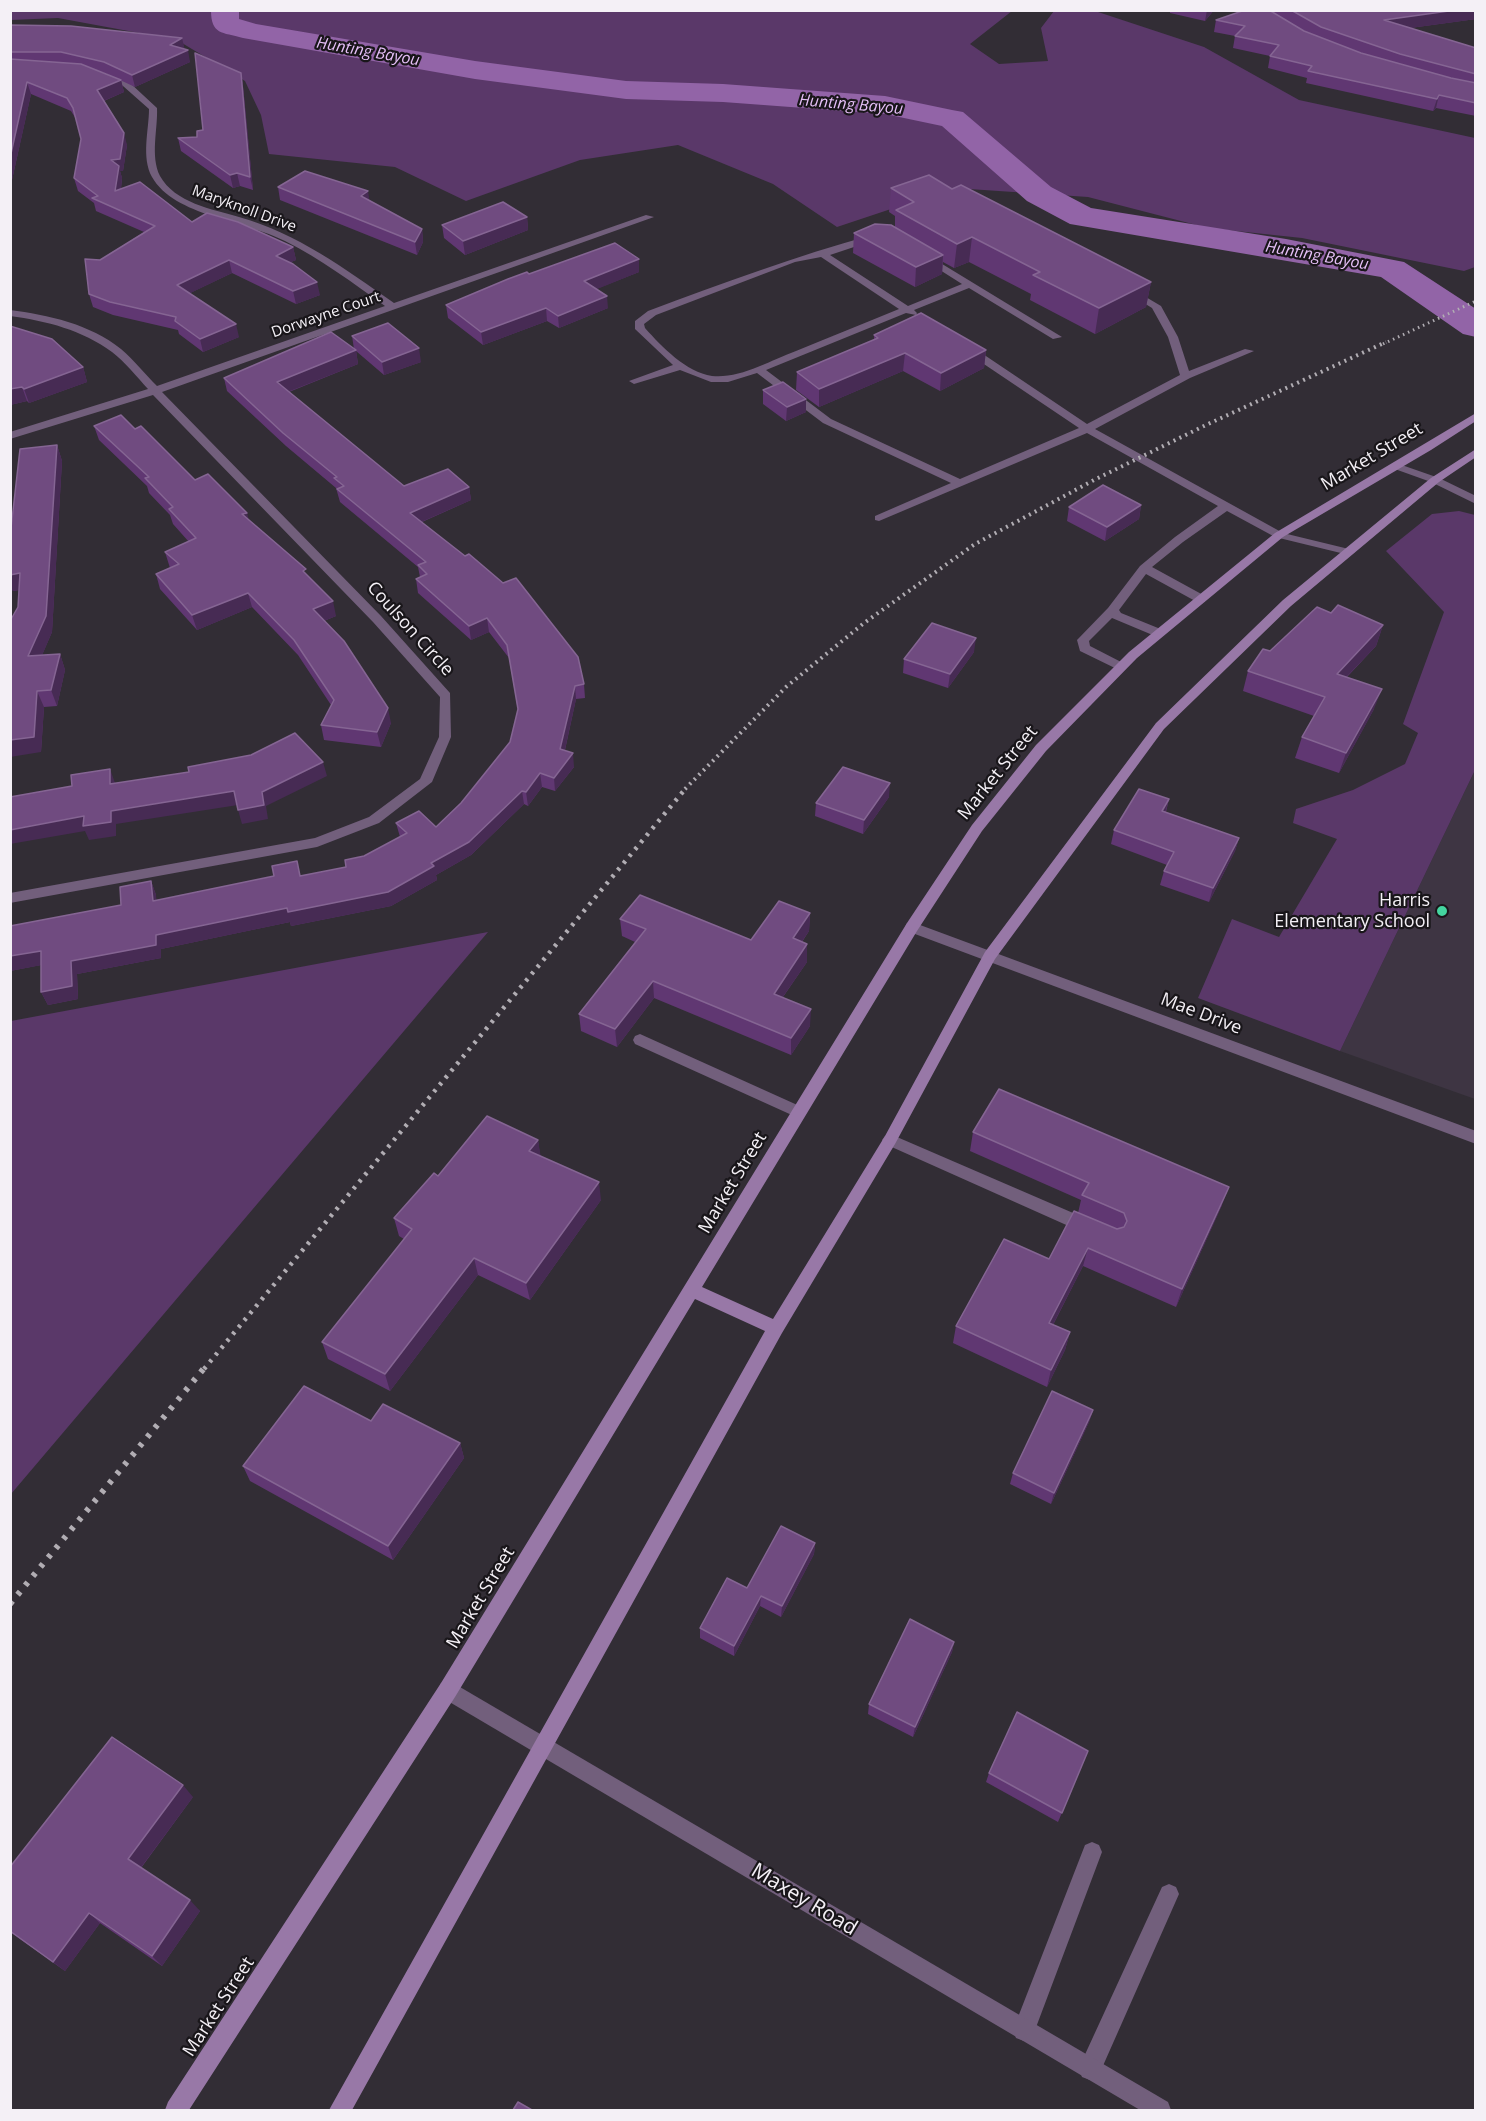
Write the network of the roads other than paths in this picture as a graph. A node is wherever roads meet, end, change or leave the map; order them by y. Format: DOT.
graph roads {
  1 [pos="88,73"];
  2 [pos="649,217"];
  3 [pos="885,238"];
  4 [pos="823,254"];
  5 [pos="921,255"];
  6 [pos="970,284"];
  7 [pos="1117,285"];
  8 [pos="392,307"];
  9 [pos="907,309"];
  10 [pos="10,313"];
  11 [pos="927,322"];
  12 [pos="1058,337"];
  13 [pos="957,342"];
  14 [pos="1249,351"];
  15 [pos="681,366"];
  16 [pos="759,369"];
  17 [pos="1186,376"];
  18 [pos="634,381"];
  19 [pos="154,392"];
  20 [pos="1476,416"];
  21 [pos="1087,429"];
  22 [pos="10,436"];
  23 [pos="1476,452"];
  24 [pos="1396,466"];
  25 [pos="1435,480"];
  26 [pos="959,483"];
  27 [pos="1476,501"];
  28 [pos="1226,506"];
  29 [pos="879,518"];
  30 [pos="1279,535"];
  31 [pos="1348,552"];
  32 [pos="1144,568"];
  33 [pos="1201,599"];
  34 [pos="1113,610"];
  35 [pos="1160,633"];
  36 [pos="1121,667"];
  37 [pos="10,898"];
  38 [pos="912,927"];
  39 [pos="990,956"];
  40 [pos="640,1040"];
  41 [pos="799,1112"];
  42 [pos="1476,1138"];
  43 [pos="890,1140"];
  44 [pos="1102,1234"];
  45 [pos="691,1290"];
  46 [pos="776,1328"];
  47 [pos="448,1690"];
  48 [pos="544,1747"];
  49 [pos="1092,1852"];
  50 [pos="1169,1893"];
  51 [pos="1024,2030"];
  52 [pos="1090,2069"];
  53 [pos="176,2110"];
  54 [pos="340,2110"];
  55 [pos="1160,2110"];
  1 -- 8 [label="street, Maryknoll Drive"];
  2 -- 8 [label="street, Dorwayne Court"];
  3 -- 4 [label="street"];
  4 -- 9 [label="street"];
  4 -- 15 [label="street"];
  5 -- 6 [label="street"];
  6 -- 9 [label="street"];
  6 -- 12 [label="street"];
  7 -- 17 [label="street"];
  8 -- 19 [label="street, Dorwayne Court"];
  9 -- 11 [label="street"];
  9 -- 16 [label="street"];
  10 -- 19 [label="street, Coulson Circle"];
  13 -- 21 [label="street"];
  14 -- 17 [label="street"];
  15 -- 16 [label="street"];
  15 -- 18 [label="street"];
  16 -- 26 [label="street"];
  17 -- 21 [label="street"];
  19 -- 22 [label="street, Dorwayne Court"];
  19 -- 37 [label="street, Coulson Circle"];
  20 -- 24 [label="main road, Market Street"];
  21 -- 26 [label="street"];
  21 -- 28 [label="street"];
  23 -- 25 [label="main road"];
  24 -- 25 [label="street"];
  24 -- 30 [label="main road, Market Street"];
  25 -- 27 [label="street"];
  25 -- 31 [label="main road"];
  26 -- 29 [label="street"];
  28 -- 30 [label="street"];
  28 -- 32 [label="street"];
  30 -- 31 [label="street"];
  30 -- 33 [label="main road, Market Street"];
  31 -- 39 [label="main road"];
  32 -- 33 [label="street"];
  32 -- 34 [label="street"];
  33 -- 35 [label="main road, Market Street"];
  34 -- 35 [label="street"];
  34 -- 36 [label="street"];
  35 -- 36 [label="main road, Market Street"];
  36 -- 38 [label="main road, Market Street"];
  38 -- 39 [label="street, Mae Drive"];
  38 -- 41 [label="main road, Market Street"];
  39 -- 42 [label="street, Mae Drive"];
  39 -- 43 [label="main road"];
  40 -- 41 [label="street"];
  41 -- 45 [label="main road, Market Street"];
  43 -- 44 [label="street"];
  43 -- 46 [label="main road"];
  45 -- 46 [label="main road"];
  45 -- 47 [label="main road, Market Street"];
  46 -- 48 [label="main road"];
  47 -- 48 [label="street, Maxey Road"];
  47 -- 53 [label="main road, Market Street"];
  48 -- 51 [label="street, Maxey Road"];
  48 -- 54 [label="main road"];
  49 -- 51 [label="street"];
  50 -- 52 [label="street"];
  51 -- 52 [label="street, Maxey Road"];
  52 -- 55 [label="street, Maxey Road"];
}
